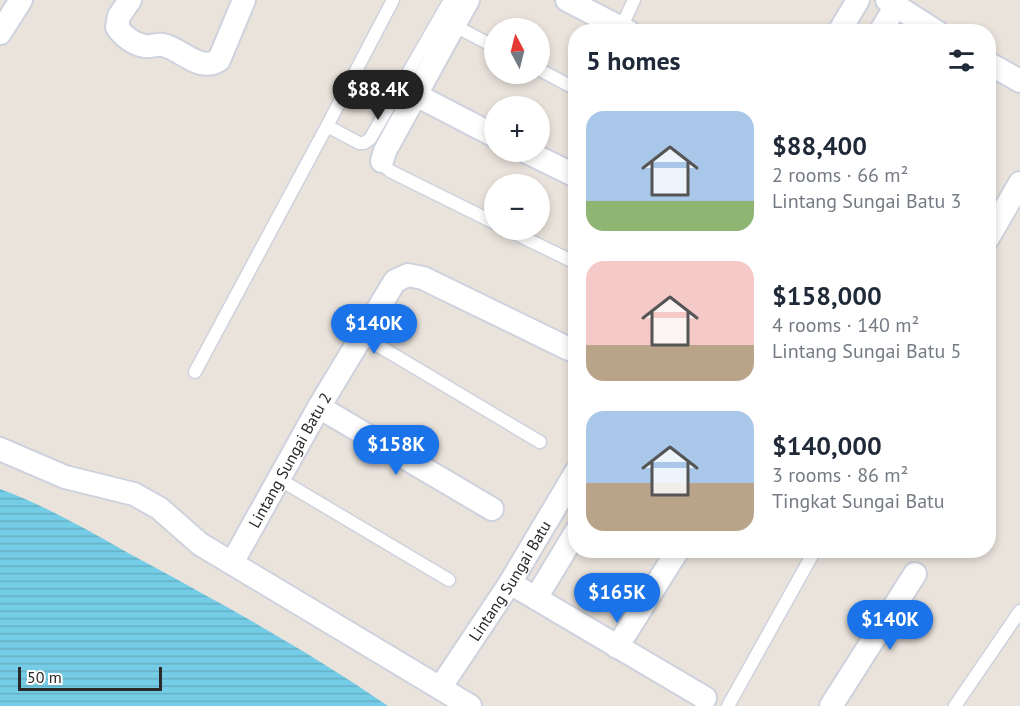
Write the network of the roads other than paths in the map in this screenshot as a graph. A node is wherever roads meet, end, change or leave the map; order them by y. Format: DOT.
graph roads {
  1 [pos="21,0"];
  2 [pos="130,0"];
  3 [pos="244,0"];
  4 [pos="393,0"];
  5 [pos="450,0"];
  6 [pos="468,0"];
  7 [pos="567,0"];
  8 [pos="634,0"];
  9 [pos="858,0"];
  10 [pos="891,3"];
  11 [pos="613,24"];
  12 [pos="627,24"];
  13 [pos="844,24"];
  14 [pos="883,24"];
  15 [pos="924,24"];
  16 [pos="453,26"];
  17 [pos="0,33"];
  18 [pos="484,42"];
  19 [pos="996,68"];
  20 [pos="550,75"];
  21 [pos="1020,81"];
  22 [pos="568,85"];
  23 [pos="416,95"];
  24 [pos="327,126"];
  25 [pos="484,130"];
  26 [pos="382,161"];
  27 [pos="547,162"];
  28 [pos="568,172"];
  29 [pos="1020,183"];
  30 [pos="484,218"];
  31 [pos="996,224"];
  32 [pos="529,240"];
  33 [pos="568,259"];
  34 [pos="362,336"];
  35 [pos="568,349"];
  36 [pos="195,372"];
  37 [pos="319,407"];
  38 [pos="540,442"];
  39 [pos="0,449"];
  40 [pos="279,478"];
  41 [pos="568,485"];
  42 [pos="492,509"];
  43 [pos="568,545"];
  44 [pos="673,558"];
  45 [pos="811,558"];
  46 [pos="232,563"];
  47 [pos="915,574"];
  48 [pos="449,580"];
  49 [pos="510,583"];
  50 [pos="536,598"];
  51 [pos="1020,611"];
  52 [pos="616,647"];
  53 [pos="440,687"];
  54 [pos="705,698"];
  55 [pos="470,706"];
  56 [pos="728,706"];
  57 [pos="831,706"];
  58 [pos="955,706"];
  1 -- 17 [label="street"];
  2 -- 3 [label="street"];
  4 -- 24 [label="lane"];
  5 -- 24 [label="lane"];
  6 -- 16 [label="street"];
  7 -- 11 [label="street"];
  8 -- 12 [label="lane"];
  9 -- 13 [label="street"];
  10 -- 14 [label="street"];
  10 -- 15 [label="street"];
  16 -- 18 [label="lane"];
  16 -- 23 [label="street"];
  19 -- 21 [label="street"];
  20 -- 22 [label="lane"];
  23 -- 25 [label="street"];
  23 -- 26 [label="street"];
  24 -- 36 [label="lane"];
  26 -- 30 [label="lane"];
  27 -- 28 [label="street"];
  29 -- 31 [label="street"];
  32 -- 33 [label="lane"];
  34 -- 35 [label="street, Lintang Sungai Batu 2"];
  34 -- 37 [label="street, Lintang Sungai Batu 2"];
  34 -- 38 [label="lane"];
  37 -- 40 [label="street, Lintang Sungai Batu 2"];
  37 -- 42 [label="street"];
  39 -- 46 [label="street"];
  40 -- 46 [label="street, Lintang Sungai Batu 2"];
  40 -- 48 [label="lane"];
  41 -- 49 [label="street, Lintang Sungai Batu"];
  43 -- 50 [label="street"];
  44 -- 52 [label="street"];
  45 -- 56 [label="lane"];
  46 -- 53 [label="street"];
  47 -- 57 [label="street"];
  49 -- 50 [label="street"];
  49 -- 53 [label="street, Lintang Sungai Batu"];
  50 -- 52 [label="street"];
  51 -- 58 [label="lane"];
  52 -- 54 [label="street"];
  53 -- 55 [label="street"];
}
